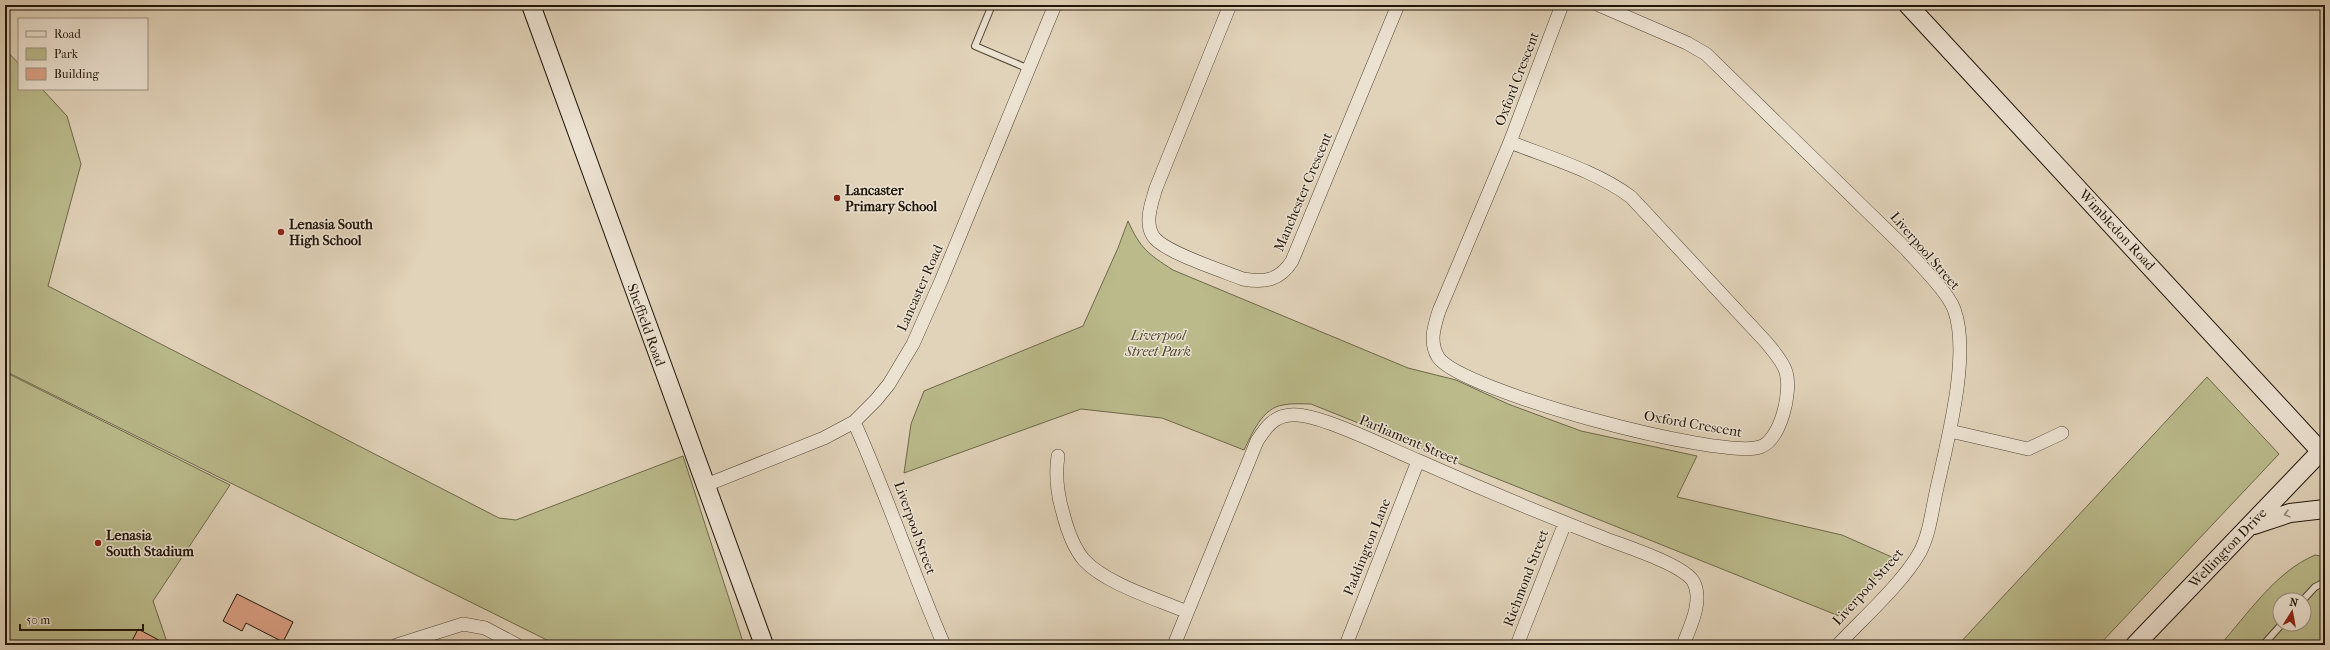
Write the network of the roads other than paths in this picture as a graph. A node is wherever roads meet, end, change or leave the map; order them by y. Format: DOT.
graph roads {
  1 [pos="531,5"];
  2 [pos="992,5"];
  3 [pos="1055,5"];
  4 [pos="1230,5"];
  5 [pos="1398,5"];
  6 [pos="1562,5"];
  7 [pos="1599,5"];
  8 [pos="1908,5"];
  9 [pos="1029,69"];
  10 [pos="1510,142"];
  11 [pos="854,422"];
  12 [pos="1950,432"];
  13 [pos="2062,433"];
  14 [pos="2324,452"];
  15 [pos="1058,456"];
  16 [pos="1418,461"];
  17 [pos="706,485"];
  18 [pos="2325,509"];
  19 [pos="1565,523"];
  20 [pos="2248,529"];
  21 [pos="2325,582"];
  22 [pos="2310,592"];
  23 [pos="1187,612"];
  24 [pos="2275,632"];
  25 [pos="397,645"];
  26 [pos="517,645"];
  27 [pos="764,645"];
  28 [pos="944,645"];
  29 [pos="1174,645"];
  30 [pos="1346,645"];
  31 [pos="1517,645"];
  32 [pos="1683,645"];
  33 [pos="1838,645"];
  34 [pos="2135,645"];
  35 [pos="2263,645"];
  1 -- 17 [label="street, Sheffield Road"];
  2 -- 9 [label="lane"];
  3 -- 9 [label="street, Lancaster Road"];
  4 -- 5 [label="street, Manchester Crescent"];
  6 -- 10 [label="street, Oxford Crescent"];
  7 -- 12 [label="street, Liverpool Street"];
  8 -- 14 [label="street, Wimbledon Road"];
  9 -- 11 [label="street, Lancaster Road"];
  10 -- 10 [label="street, Oxford Crescent"];
  11 -- 17 [label="street, Lancaster Road"];
  11 -- 28 [label="street, Liverpool Street"];
  12 -- 13 [label="street"];
  12 -- 33 [label="street, Liverpool Street"];
  14 -- 20 [label="street, Wellington Drive"];
  15 -- 23 [label="street"];
  16 -- 19 [label="street, Parliament Street"];
  16 -- 23 [label="street, Parliament Street"];
  16 -- 30 [label="street, Paddington Lane"];
  17 -- 27 [label="street, Sheffield Road"];
  18 -- 20 [label="street, one-way"];
  19 -- 31 [label="street, Richmond Street"];
  19 -- 32 [label="street, Parliament Street"];
  20 -- 34 [label="street, Wellington Drive"];
  21 -- 22 [label="lane"];
  23 -- 29 [label="street, Parliament Street"];
  24 -- 35 [label="lane"];
  25 -- 26 [label="street"];
}
